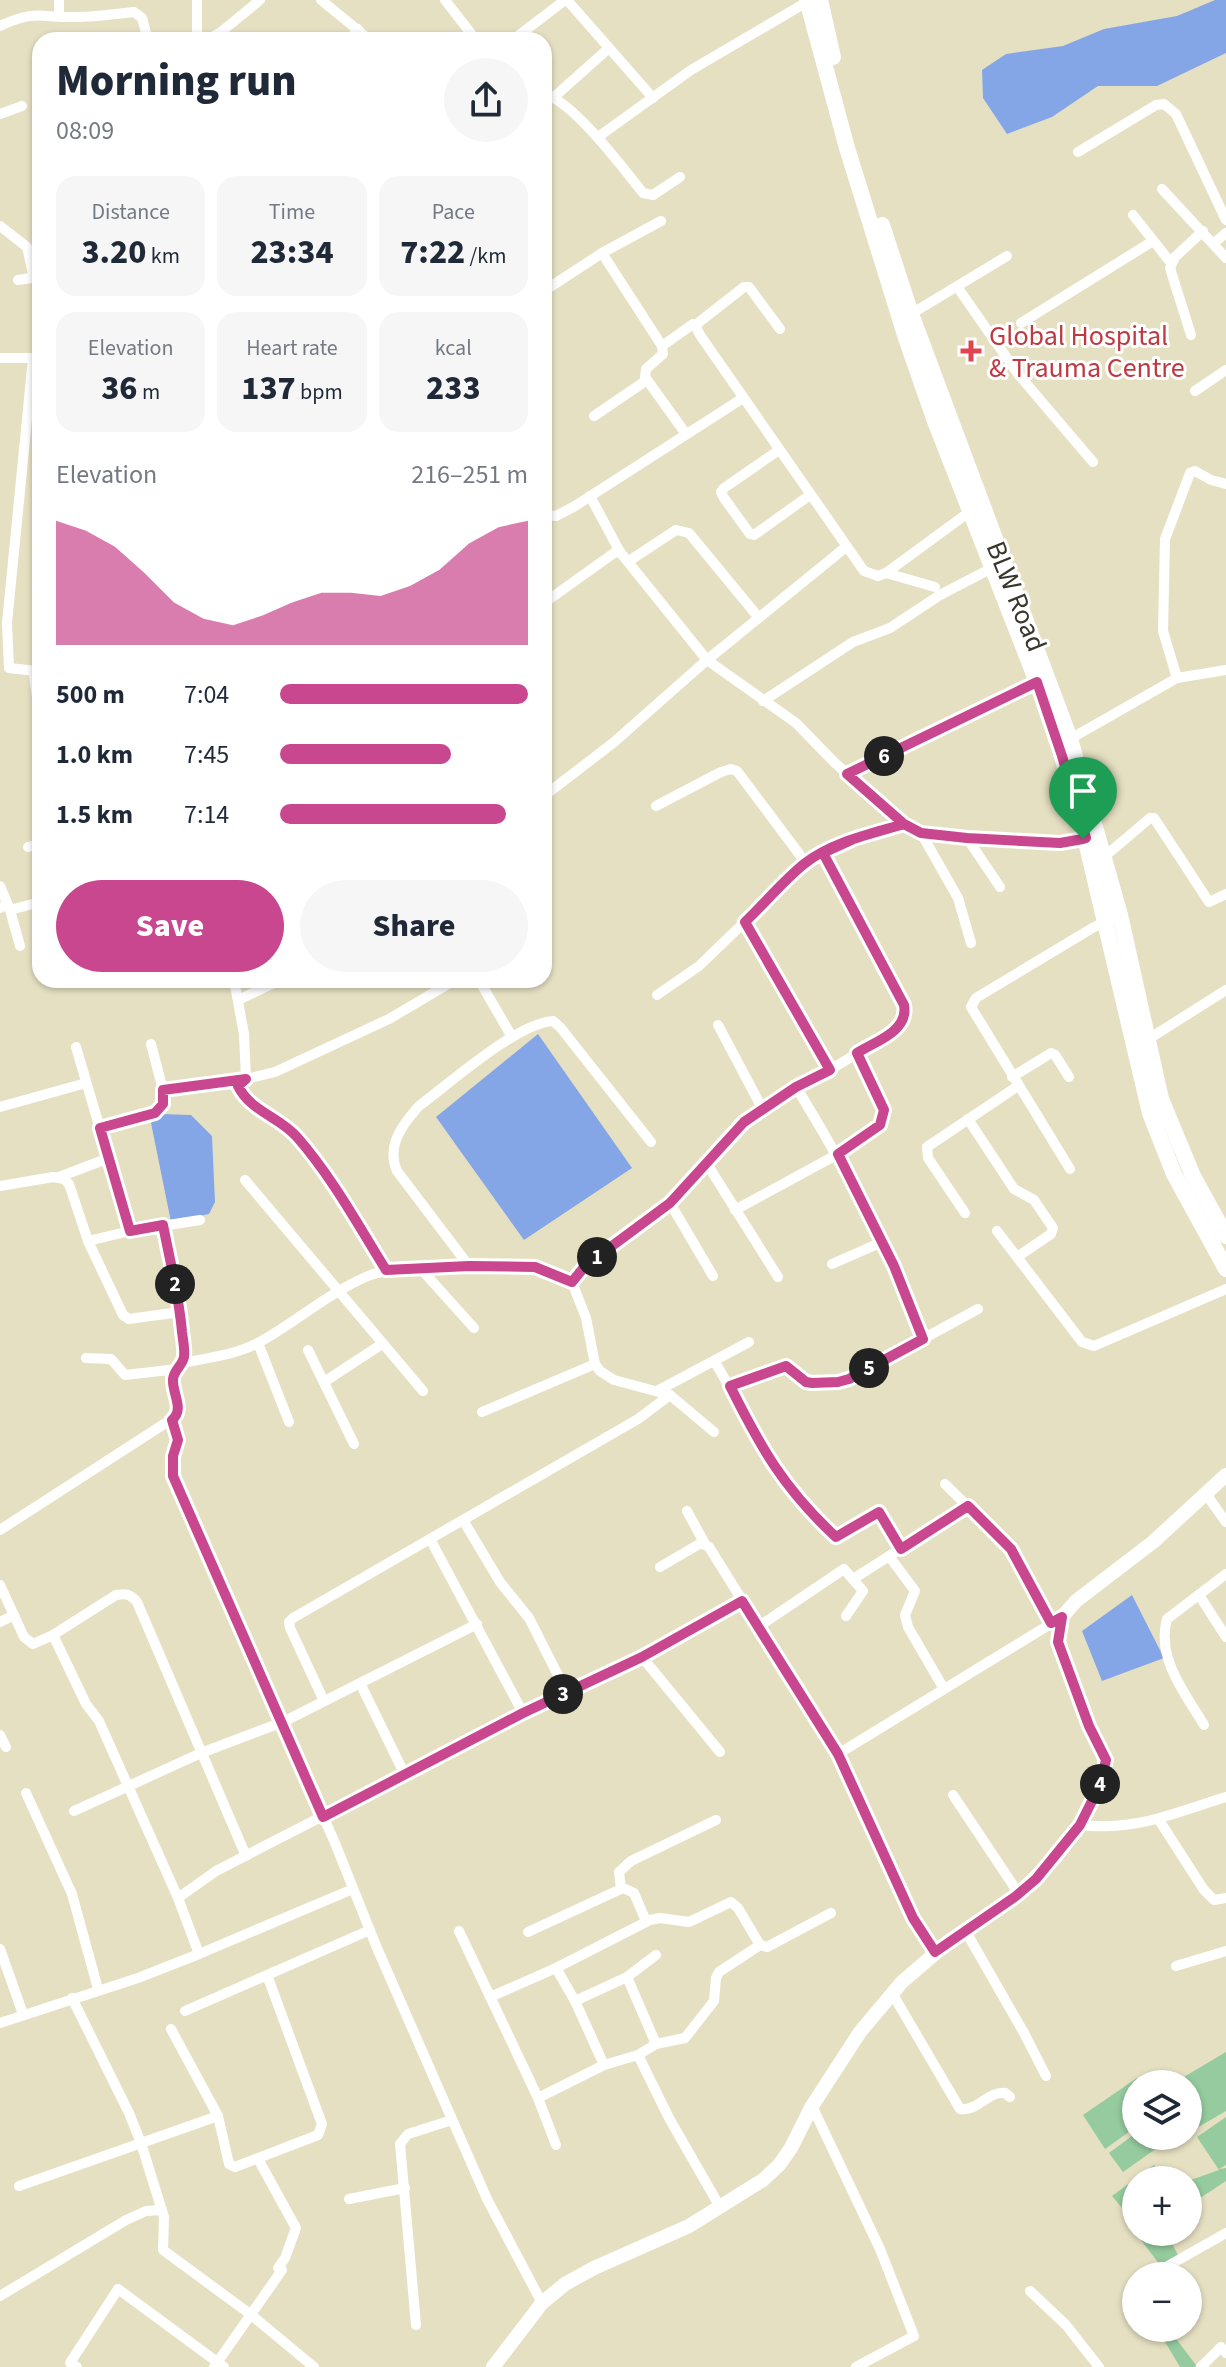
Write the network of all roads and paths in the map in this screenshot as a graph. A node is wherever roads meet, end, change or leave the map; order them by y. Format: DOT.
graph roads {
  1 [pos="59,0"];
  2 [pos="197,0"];
  3 [pos="260,0"];
  4 [pos="321,0"];
  5 [pos="445,0"];
  6 [pos="566,0"];
  7 [pos="811,1"];
  8 [pos="59,16"];
  9 [pos="0,26"];
  10 [pos="358,29"];
  11 [pos="146,32"];
  12 [pos="197,32"];
  13 [pos="221,32"];
  14 [pos="356,32"];
  15 [pos="361,32"];
  16 [pos="470,32"];
  17 [pos="523,32"];
  18 [pos="609,48"];
  19 [pos="552,93"];
  20 [pos="552,98"];
  21 [pos="653,98"];
  22 [pos="22,106"];
  23 [pos="0,114"];
  24 [pos="598,137"];
  25 [pos="1078,152"];
  26 [pos="680,177"];
  27 [pos="1162,189"];
  28 [pos="1133,215"];
  29 [pos="1226,220"];
  30 [pos="661,221"];
  31 [pos="0,227"];
  32 [pos="1203,231"];
  33 [pos="1226,233"];
  34 [pos="1153,241"];
  35 [pos="1214,243"];
  36 [pos="602,253"];
  37 [pos="1007,256"];
  38 [pos="1226,258"];
  39 [pos="32,262"];
  40 [pos="1171,263"];
  41 [pos="32,279"];
  42 [pos="18,280"];
  43 [pos="552,286"];
  44 [pos="958,288"];
  45 [pos="911,314"];
  46 [pos="1021,323"];
  47 [pos="693,324"];
  48 [pos="780,329"];
  49 [pos="1191,335"];
  50 [pos="662,346"];
  51 [pos="0,358"];
  52 [pos="32,358"];
  53 [pos="1226,370"];
  54 [pos="647,380"];
  55 [pos="1195,391"];
  56 [pos="32,395"];
  57 [pos="743,398"];
  58 [pos="594,416"];
  59 [pos="686,434"];
  60 [pos="779,450"];
  61 [pos="1093,462"];
  62 [pos="1226,484"];
  63 [pos="810,495"];
  64 [pos="590,496"];
  65 [pos="976,508"];
  66 [pos="552,516"];
  67 [pos="846,547"];
  68 [pos="620,552"];
  69 [pos="629,561"];
  70 [pos="992,568"];
  71 [pos="886,573"];
  72 [pos="935,587"];
  73 [pos="552,597"];
  74 [pos="759,618"];
  75 [pos="707,660"];
  76 [pos="32,669"];
  77 [pos="1226,670"];
  78 [pos="1177,678"];
  79 [pos="1042,679"];
  80 [pos="763,701"];
  81 [pos="1070,739"];
  82 [pos="847,774"];
  83 [pos="552,790"];
  84 [pos="656,806"];
  85 [pos="904,824"];
  86 [pos="921,833"];
  87 [pos="1092,836"];
  88 [pos="967,838"];
  89 [pos="32,846"];
  90 [pos="28,847"];
  91 [pos="823,853"];
  92 [pos="1104,857"];
  93 [pos="806,863"];
  94 [pos="1000,887"];
  95 [pos="1226,894"];
  96 [pos="4,898"];
  97 [pos="32,901"];
  98 [pos="1113,918"];
  99 [pos="745,922"];
  100 [pos="971,943"];
  101 [pos="20,946"];
  102 [pos="236,988"];
  103 [pos="263,988"];
  104 [pos="441,988"];
  105 [pos="484,988"];
  106 [pos="1226,990"];
  107 [pos="657,995"];
  108 [pos="238,1000"];
  109 [pos="718,1025"];
  110 [pos="512,1037"];
  111 [pos="1147,1040"];
  112 [pos="151,1044"];
  113 [pos="76,1047"];
  114 [pos="857,1053"];
  115 [pos="830,1070"];
  116 [pos="1069,1077"];
  117 [pos="246,1079"];
  118 [pos="1015,1082"];
  119 [pos="86,1083"];
  120 [pos="796,1087"];
  121 [pos="163,1090"];
  122 [pos="0,1107"];
  123 [pos="762,1108"];
  124 [pos="968,1119"];
  125 [pos="100,1128"];
  126 [pos="651,1142"];
  127 [pos="838,1154"];
  128 [pos="109,1158"];
  129 [pos="707,1164"];
  130 [pos="1070,1169"];
  131 [pos="59,1177"];
  132 [pos="245,1180"];
  133 [pos="0,1186"];
  134 [pos="670,1203"];
  135 [pos="735,1210"];
  136 [pos="965,1213"];
  137 [pos="200,1220"];
  138 [pos="163,1225"];
  139 [pos="130,1231"];
  140 [pos="997,1231"];
  141 [pos="1226,1236"];
  142 [pos="88,1241"];
  143 [pos="882,1242"];
  144 [pos="1017,1257"];
  145 [pos="832,1264"];
  146 [pos="469,1266"];
  147 [pos="420,1268"];
  148 [pos="1226,1269"];
  149 [pos="386,1270"];
  150 [pos="713,1276"];
  151 [pos="778,1277"];
  152 [pos="572,1282"];
  153 [pos="1226,1289"];
  154 [pos="338,1291"];
  155 [pos="978,1309"];
  156 [pos="180,1312"];
  157 [pos="474,1328"];
  158 [pos="923,1339"];
  159 [pos="749,1342"];
  160 [pos="258,1343"];
  161 [pos="382,1344"];
  162 [pos="308,1350"];
  163 [pos="86,1358"];
  164 [pos="714,1361"];
  165 [pos="595,1364"];
  166 [pos="180,1366"];
  167 [pos="324,1382"];
  168 [pos="730,1386"];
  169 [pos="423,1391"];
  170 [pos="665,1392"];
  171 [pos="482,1412"];
  172 [pos="172,1420"];
  173 [pos="289,1422"];
  174 [pos="714,1432"];
  175 [pos="354,1444"];
  176 [pos="1226,1475"];
  177 [pos="945,1484"];
  178 [pos="1206,1494"];
  179 [pos="968,1506"];
  180 [pos="687,1511"];
  181 [pos="463,1520"];
  182 [pos="1226,1522"];
  183 [pos="0,1530"];
  184 [pos="430,1539"];
  185 [pos="705,1544"];
  186 [pos="901,1549"];
  187 [pos="889,1556"];
  188 [pos="660,1567"];
  189 [pos="1226,1574"];
  190 [pos="853,1579"];
  191 [pos="0,1585"];
  192 [pos="1199,1595"];
  193 [pos="742,1601"];
  194 [pos="14,1615"];
  195 [pos="846,1616"];
  196 [pos="1056,1620"];
  197 [pos="0,1622"];
  198 [pos="477,1624"];
  199 [pos="758,1627"];
  200 [pos="53,1635"];
  201 [pos="1226,1637"];
  202 [pos="642,1657"];
  203 [pos="361,1685"];
  204 [pos="944,1689"];
  205 [pos="567,1693"];
  206 [pos="324,1701"];
  207 [pos="523,1713"];
  208 [pos="283,1722"];
  209 [pos="1204,1725"];
  210 [pos="0,1735"];
  211 [pos="6,1747"];
  212 [pos="720,1752"];
  213 [pos="201,1753"];
  214 [pos="838,1754"];
  215 [pos="405,1775"];
  216 [pos="129,1787"];
  217 [pos="26,1793"];
  218 [pos="953,1795"];
  219 [pos="1226,1797"];
  220 [pos="74,1811"];
  221 [pos="323,1817"];
  222 [pos="716,1820"];
  223 [pos="1159,1820"];
  224 [pos="1080,1825"];
  225 [pos="246,1856"];
  226 [pos="353,1889"];
  227 [pos="621,1889"];
  228 [pos="1019,1894"];
  229 [pos="178,1898"];
  230 [pos="1226,1898"];
  231 [pos="831,1913"];
  232 [pos="646,1921"];
  233 [pos="370,1930"];
  234 [pos="965,1930"];
  235 [pos="459,1931"];
  236 [pos="528,1932"];
  237 [pos="760,1945"];
  238 [pos="0,1949"];
  239 [pos="1226,1951"];
  240 [pos="935,1952"];
  241 [pos="199,1954"];
  242 [pos="656,1955"];
  243 [pos="1176,1966"];
  244 [pos="556,1968"];
  245 [pos="267,1975"];
  246 [pos="627,1977"];
  247 [pos="98,1989"];
  248 [pos="892,1993"];
  249 [pos="490,1997"];
  250 [pos="72,1998"];
  251 [pos="575,2001"];
  252 [pos="185,2011"];
  253 [pos="23,2014"];
  254 [pos="0,2023"];
  255 [pos="171,2029"];
  256 [pos="656,2044"];
  257 [pos="638,2055"];
  258 [pos="604,2065"];
  259 [pos="1046,2076"];
  260 [pos="1010,2097"];
  261 [pos="538,2098"];
  262 [pos="812,2106"];
  263 [pos="218,2116"];
  264 [pos="452,2120"];
  265 [pos="141,2143"];
  266 [pos="556,2145"];
  267 [pos="258,2159"];
  268 [pos="19,2186"];
  269 [pos="405,2188"];
  270 [pos="349,2199"];
  271 [pos="720,2207"];
  272 [pos="162,2210"];
  273 [pos="1226,2233"];
  274 [pos="1177,2262"];
  275 [pos="1030,2291"];
  276 [pos="0,2296"];
  277 [pos="542,2303"];
  278 [pos="250,2314"];
  279 [pos="416,2325"];
  280 [pos="1226,2353"];
  281 [pos="218,2365"];
  282 [pos="77,2367"];
  283 [pos="314,2367"];
  284 [pos="493,2367"];
  285 [pos="856,2367"];
  286 [pos="1099,2367"];
  287 [pos="1201,2367"];
  1 -- 8 [label="street"];
  2 -- 12 [label="street"];
  3 -- 13 [label="street"];
  4 -- 10 [label="street"];
  5 -- 16 [label="street"];
  6 -- 17 [label="street"];
  6 -- 18 [label="street"];
  7 -- 21 [label="street"];
  7 -- 45 [label="main road, BLW Road"];
  7 -- 65 [label="main road"];
  8 -- 9 [label="street"];
  8 -- 11 [label="street"];
  10 -- 14 [label="street"];
  10 -- 15 [label="street"];
  18 -- 19 [label="street"];
  18 -- 21 [label="street"];
  20 -- 24 [label="street"];
  21 -- 24 [label="street"];
  22 -- 23 [label="street"];
  24 -- 26 [label="street"];
  25 -- 29 [label="street"];
  27 -- 32 [label="street"];
  28 -- 34 [label="street"];
  30 -- 36 [label="street"];
  31 -- 39 [label="street"];
  32 -- 35 [label="street"];
  32 -- 40 [label="street"];
  33 -- 35 [label="street"];
  34 -- 40 [label="street"];
  34 -- 46 [label="street"];
  35 -- 38 [label="street"];
  36 -- 43 [label="street"];
  36 -- 50 [label="street"];
  37 -- 44 [label="street"];
  40 -- 49 [label="street"];
  41 -- 42 [label="street"];
  44 -- 45 [label="street"];
  44 -- 61 [label="street"];
  45 -- 65 [label="main road, BLW Road"];
  47 -- 50 [label="street"];
  48 -- 57 [label="street"];
  50 -- 54 [label="street"];
  51 -- 52 [label="street"];
  53 -- 55 [label="street"];
  54 -- 58 [label="street"];
  54 -- 59 [label="street"];
  56 -- 76 [label="street"];
  57 -- 59 [label="street"];
  57 -- 60 [label="street"];
  59 -- 64 [label="street"];
  60 -- 63 [label="street"];
  60 -- 63 [label="street"];
  62 -- 78 [label="street"];
  63 -- 67 [label="street"];
  64 -- 66 [label="street"];
  64 -- 68 [label="street"];
  65 -- 70 [label="main road"];
  65 -- 71 [label="street"];
  65 -- 79 [label="main road, BLW Road"];
  67 -- 71 [label="street"];
  67 -- 74 [label="street"];
  68 -- 69 [label="street"];
  68 -- 73 [label="street"];
  69 -- 74 [label="street"];
  69 -- 75 [label="street"];
  70 -- 79 [label="main road"];
  70 -- 80 [label="street"];
  71 -- 72 [label="street"];
  74 -- 75 [label="street"];
  75 -- 80 [label="street"];
  75 -- 83 [label="street"];
  77 -- 78 [label="street"];
  78 -- 81 [label="street"];
  79 -- 81 [label="main road, BLW Road"];
  79 -- 82 [label="street"];
  79 -- 87 [label="main road"];
  80 -- 82 [label="street"];
  81 -- 87 [label="main road, BLW Road"];
  82 -- 85 [label="street"];
  84 -- 93 [label="street"];
  85 -- 86 [label="street"];
  85 -- 91 [label="street"];
  86 -- 88 [label="street"];
  86 -- 100 [label="street"];
  87 -- 88 [label="street"];
  87 -- 92 [label="main road, BLW Road"];
  87 -- 98 [label="main road"];
  88 -- 94 [label="street"];
  89 -- 90 [label="street"];
  91 -- 93 [label="street"];
  91 -- 114 [label="street"];
  92 -- 95 [label="street"];
  92 -- 98 [label="main road, BLW Road"];
  93 -- 99 [label="street"];
  96 -- 97 [label="street"];
  96 -- 101 [label="street"];
  98 -- 111 [label="main road, BLW Road"];
  98 -- 118 [label="street"];
  98 -- 148 [label="main road"];
  99 -- 107 [label="street"];
  99 -- 115 [label="street"];
  102 -- 108 [label="street"];
  103 -- 108 [label="street"];
  104 -- 117 [label="street"];
  105 -- 110 [label="street"];
  106 -- 111 [label="street"];
  108 -- 117 [label="street"];
  109 -- 123 [label="street"];
  110 -- 126 [label="street"];
  110 -- 146 [label="street"];
  111 -- 141 [label="main road, BLW Road"];
  112 -- 121 [label="street"];
  113 -- 119 [label="street"];
  114 -- 115 [label="street"];
  114 -- 127 [label="street"];
  115 -- 120 [label="street"];
  116 -- 118 [label="street"];
  117 -- 121 [label="street"];
  117 -- 149 [label="street"];
  118 -- 124 [label="street"];
  118 -- 130 [label="street"];
  119 -- 122 [label="street"];
  119 -- 125 [label="street"];
  120 -- 123 [label="street"];
  120 -- 127 [label="street"];
  121 -- 125 [label="street"];
  123 -- 129 [label="street"];
  124 -- 136 [label="street"];
  124 -- 144 [label="street"];
  125 -- 128 [label="street"];
  127 -- 135 [label="street"];
  127 -- 143 [label="street"];
  128 -- 131 [label="street"];
  128 -- 139 [label="street"];
  129 -- 134 [label="street"];
  129 -- 135 [label="street"];
  131 -- 133 [label="street"];
  131 -- 142 [label="street"];
  132 -- 154 [label="street"];
  134 -- 150 [label="street"];
  134 -- 152 [label="street"];
  135 -- 151 [label="street"];
  137 -- 138 [label="street"];
  138 -- 139 [label="street"];
  138 -- 156 [label="street"];
  139 -- 142 [label="street"];
  140 -- 144 [label="street"];
  142 -- 156 [label="street"];
  143 -- 145 [label="street"];
  143 -- 158 [label="street"];
  144 -- 153 [label="street"];
  146 -- 147 [label="street"];
  146 -- 152 [label="street"];
  147 -- 149 [label="street"];
  147 -- 157 [label="street"];
  149 -- 154 [label="street"];
  152 -- 165 [label="street"];
  154 -- 160 [label="street"];
  154 -- 161 [label="street"];
  155 -- 158 [label="street"];
  156 -- 166 [label="street"];
  158 -- 168 [label="street"];
  159 -- 164 [label="street"];
  160 -- 166 [label="street"];
  160 -- 173 [label="street"];
  161 -- 167 [label="street"];
  161 -- 169 [label="street"];
  162 -- 167 [label="street"];
  163 -- 166 [label="street"];
  164 -- 168 [label="street"];
  164 -- 170 [label="street"];
  165 -- 170 [label="street"];
  165 -- 171 [label="street"];
  166 -- 172 [label="street"];
  167 -- 175 [label="street"];
  168 -- 186 [label="street"];
  170 -- 174 [label="street"];
  170 -- 181 [label="street"];
  172 -- 183 [label="street"];
  172 -- 208 [label="street"];
  176 -- 178 [label="street"];
  177 -- 179 [label="street"];
  178 -- 182 [label="street"];
  178 -- 196 [label="street"];
  179 -- 186 [label="street"];
  179 -- 196 [label="street"];
  180 -- 185 [label="street"];
  181 -- 184 [label="street"];
  181 -- 205 [label="street"];
  184 -- 198 [label="street"];
  184 -- 206 [label="street"];
  185 -- 188 [label="street"];
  185 -- 193 [label="street"];
  186 -- 187 [label="street"];
  187 -- 190 [label="street"];
  187 -- 204 [label="street"];
  189 -- 192 [label="street"];
  190 -- 195 [label="street"];
  190 -- 199 [label="street"];
  191 -- 194 [label="street"];
  192 -- 201 [label="street"];
  192 -- 209 [label="street"];
  193 -- 199 [label="street"];
  193 -- 202 [label="street"];
  194 -- 197 [label="street"];
  194 -- 200 [label="street"];
  196 -- 204 [label="street"];
  196 -- 224 [label="street"];
  198 -- 203 [label="street"];
  198 -- 207 [label="street"];
  199 -- 214 [label="street"];
  200 -- 213 [label="street"];
  200 -- 216 [label="street"];
  202 -- 205 [label="street"];
  202 -- 212 [label="street"];
  203 -- 206 [label="street"];
  203 -- 215 [label="street"];
  204 -- 214 [label="street"];
  205 -- 207 [label="street"];
  206 -- 208 [label="street"];
  207 -- 215 [label="street"];
  208 -- 213 [label="street"];
  208 -- 221 [label="street"];
  210 -- 211 [label="street"];
  213 -- 216 [label="street"];
  213 -- 225 [label="street"];
  214 -- 240 [label="street"];
  215 -- 221 [label="street"];
  216 -- 220 [label="street"];
  216 -- 229 [label="street"];
  217 -- 247 [label="street"];
  218 -- 228 [label="street"];
  219 -- 223 [label="street"];
  221 -- 225 [label="street"];
  221 -- 226 [label="street"];
  222 -- 227 [label="street"];
  223 -- 224 [label="street"];
  223 -- 230 [label="street"];
  224 -- 228 [label="street"];
  225 -- 229 [label="street"];
  226 -- 233 [label="street"];
  226 -- 241 [label="street"];
  227 -- 232 [label="street"];
  227 -- 236 [label="street"];
  228 -- 234 [label="street"];
  229 -- 241 [label="street"];
  231 -- 237 [label="street"];
  232 -- 237 [label="street"];
  232 -- 244 [label="street"];
  233 -- 245 [label="street"];
  233 -- 264 [label="street"];
  234 -- 240 [label="street"];
  234 -- 259 [label="street"];
  235 -- 249 [label="street"];
  237 -- 256 [label="street"];
  238 -- 253 [label="street"];
  239 -- 243 [label="street"];
  240 -- 248 [label="street"];
  241 -- 247 [label="street"];
  242 -- 246 [label="street"];
  244 -- 249 [label="street"];
  244 -- 251 [label="street"];
  245 -- 252 [label="street"];
  245 -- 267 [label="street"];
  246 -- 251 [label="street"];
  246 -- 256 [label="street"];
  247 -- 250 [label="street"];
  248 -- 260 [label="street"];
  248 -- 262 [label="street"];
  249 -- 261 [label="street"];
  250 -- 253 [label="street"];
  250 -- 265 [label="street"];
  251 -- 258 [label="street"];
  253 -- 254 [label="street"];
  255 -- 263 [label="street"];
  256 -- 257 [label="street"];
  257 -- 258 [label="street"];
  257 -- 271 [label="street"];
  258 -- 261 [label="street"];
  261 -- 266 [label="street"];
  262 -- 271 [label="street"];
  262 -- 285 [label="street"];
  263 -- 265 [label="street"];
  263 -- 267 [label="street"];
  264 -- 269 [label="street"];
  264 -- 277 [label="street"];
  265 -- 268 [label="street"];
  265 -- 272 [label="street"];
  267 -- 278 [label="street"];
  269 -- 270 [label="street"];
  269 -- 279 [label="street"];
  271 -- 277 [label="street"];
  272 -- 276 [label="street"];
  272 -- 278 [label="street"];
  273 -- 274 [label="street"];
  275 -- 286 [label="street"];
  277 -- 284 [label="street"];
  278 -- 281 [label="street"];
  278 -- 283 [label="street"];
  280 -- 287 [label="street"];
  281 -- 282 [label="street"];
}
